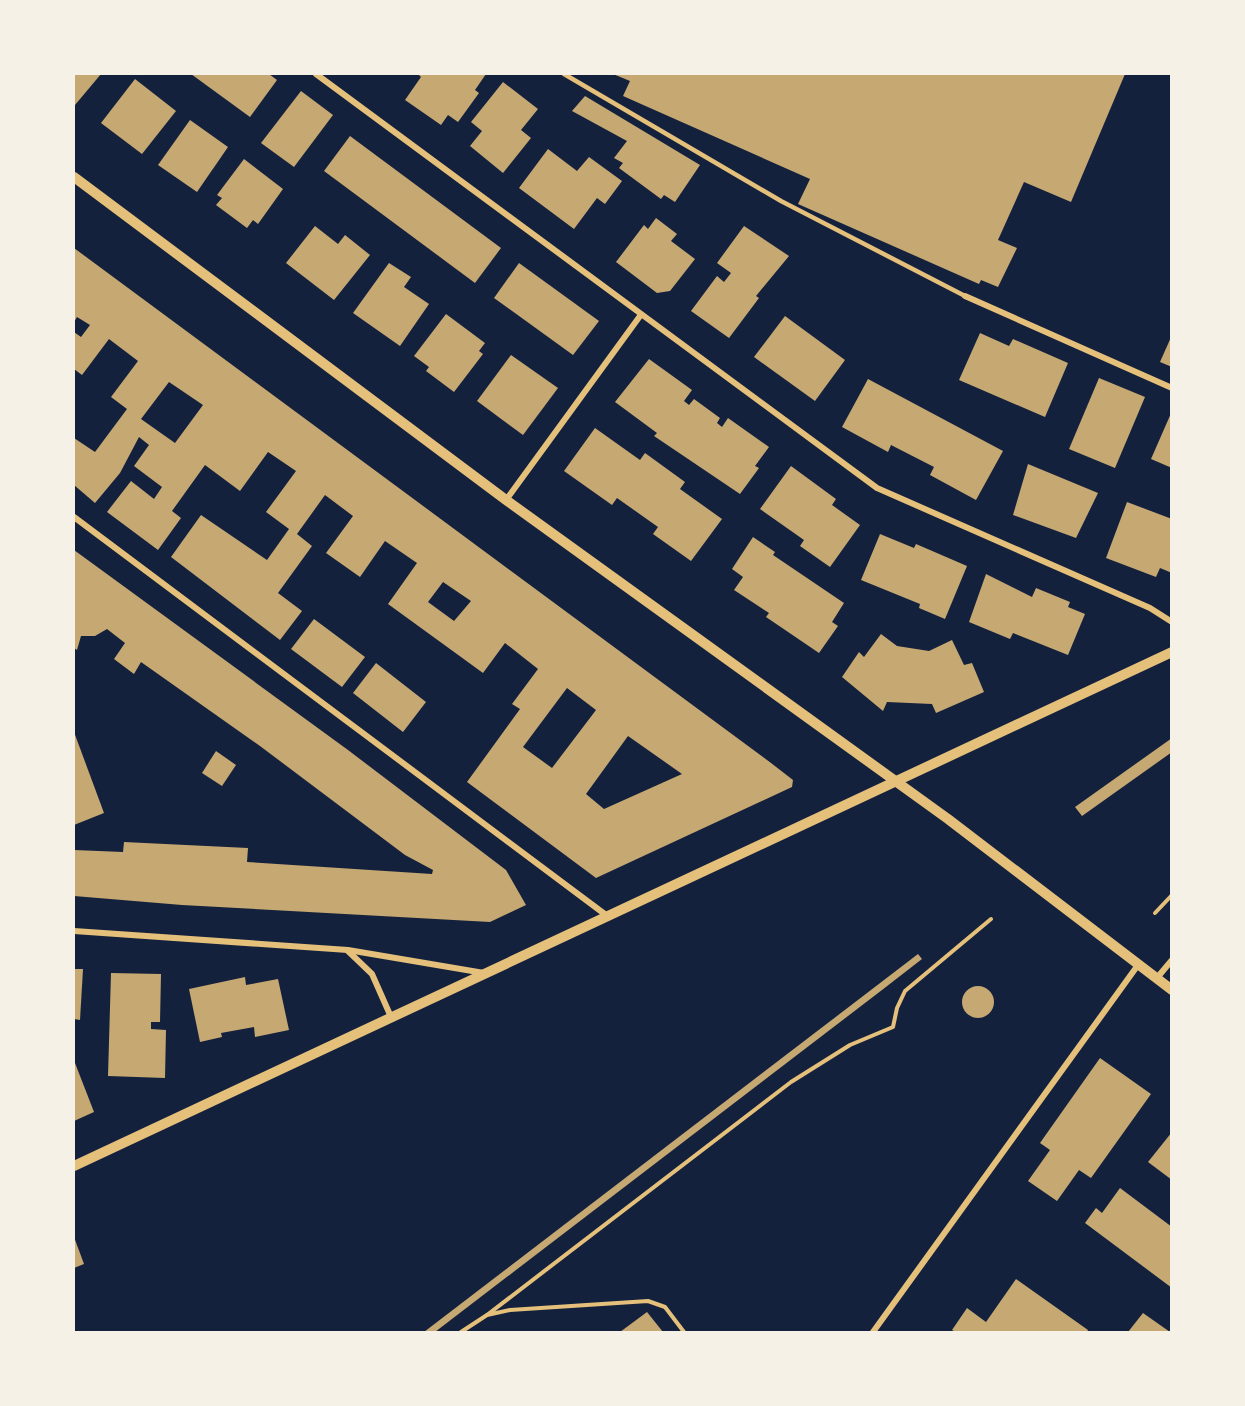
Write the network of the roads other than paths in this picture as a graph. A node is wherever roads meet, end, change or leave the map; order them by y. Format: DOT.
graph roads {
  1 [pos="316,74"];
  2 [pos="564,74"];
  3 [pos="74,177"];
  4 [pos="965,296"];
  5 [pos="640,316"];
  6 [pos="1172,388"];
  7 [pos="506,500"];
  8 [pos="74,517"];
  9 [pos="1172,622"];
  10 [pos="1172,652"];
  11 [pos="896,781"];
  12 [pos="606,915"];
  13 [pos="74,931"];
  14 [pos="348,950"];
  15 [pos="1172,960"];
  16 [pos="1138,965"];
  17 [pos="484,973"];
  18 [pos="1156,980"];
  19 [pos="1172,990"];
  20 [pos="391,1017"];
  21 [pos="74,1166"];
  22 [pos="873,1332"];
  1 -- 5 [label="street"];
  2 -- 4 [label="lane"];
  3 -- 7 [label="street"];
  4 -- 6 [label="street"];
  5 -- 7 [label="street"];
  5 -- 9 [label="street"];
  7 -- 11 [label="street"];
  8 -- 12 [label="street"];
  10 -- 11 [label="street"];
  11 -- 12 [label="street"];
  11 -- 16 [label="street"];
  12 -- 17 [label="street"];
  13 -- 14 [label="street"];
  14 -- 17 [label="street"];
  14 -- 20 [label="street"];
  15 -- 18 [label="street"];
  16 -- 18 [label="street"];
  16 -- 22 [label="street"];
  17 -- 20 [label="street"];
  18 -- 19 [label="street"];
  20 -- 21 [label="street"];
}
